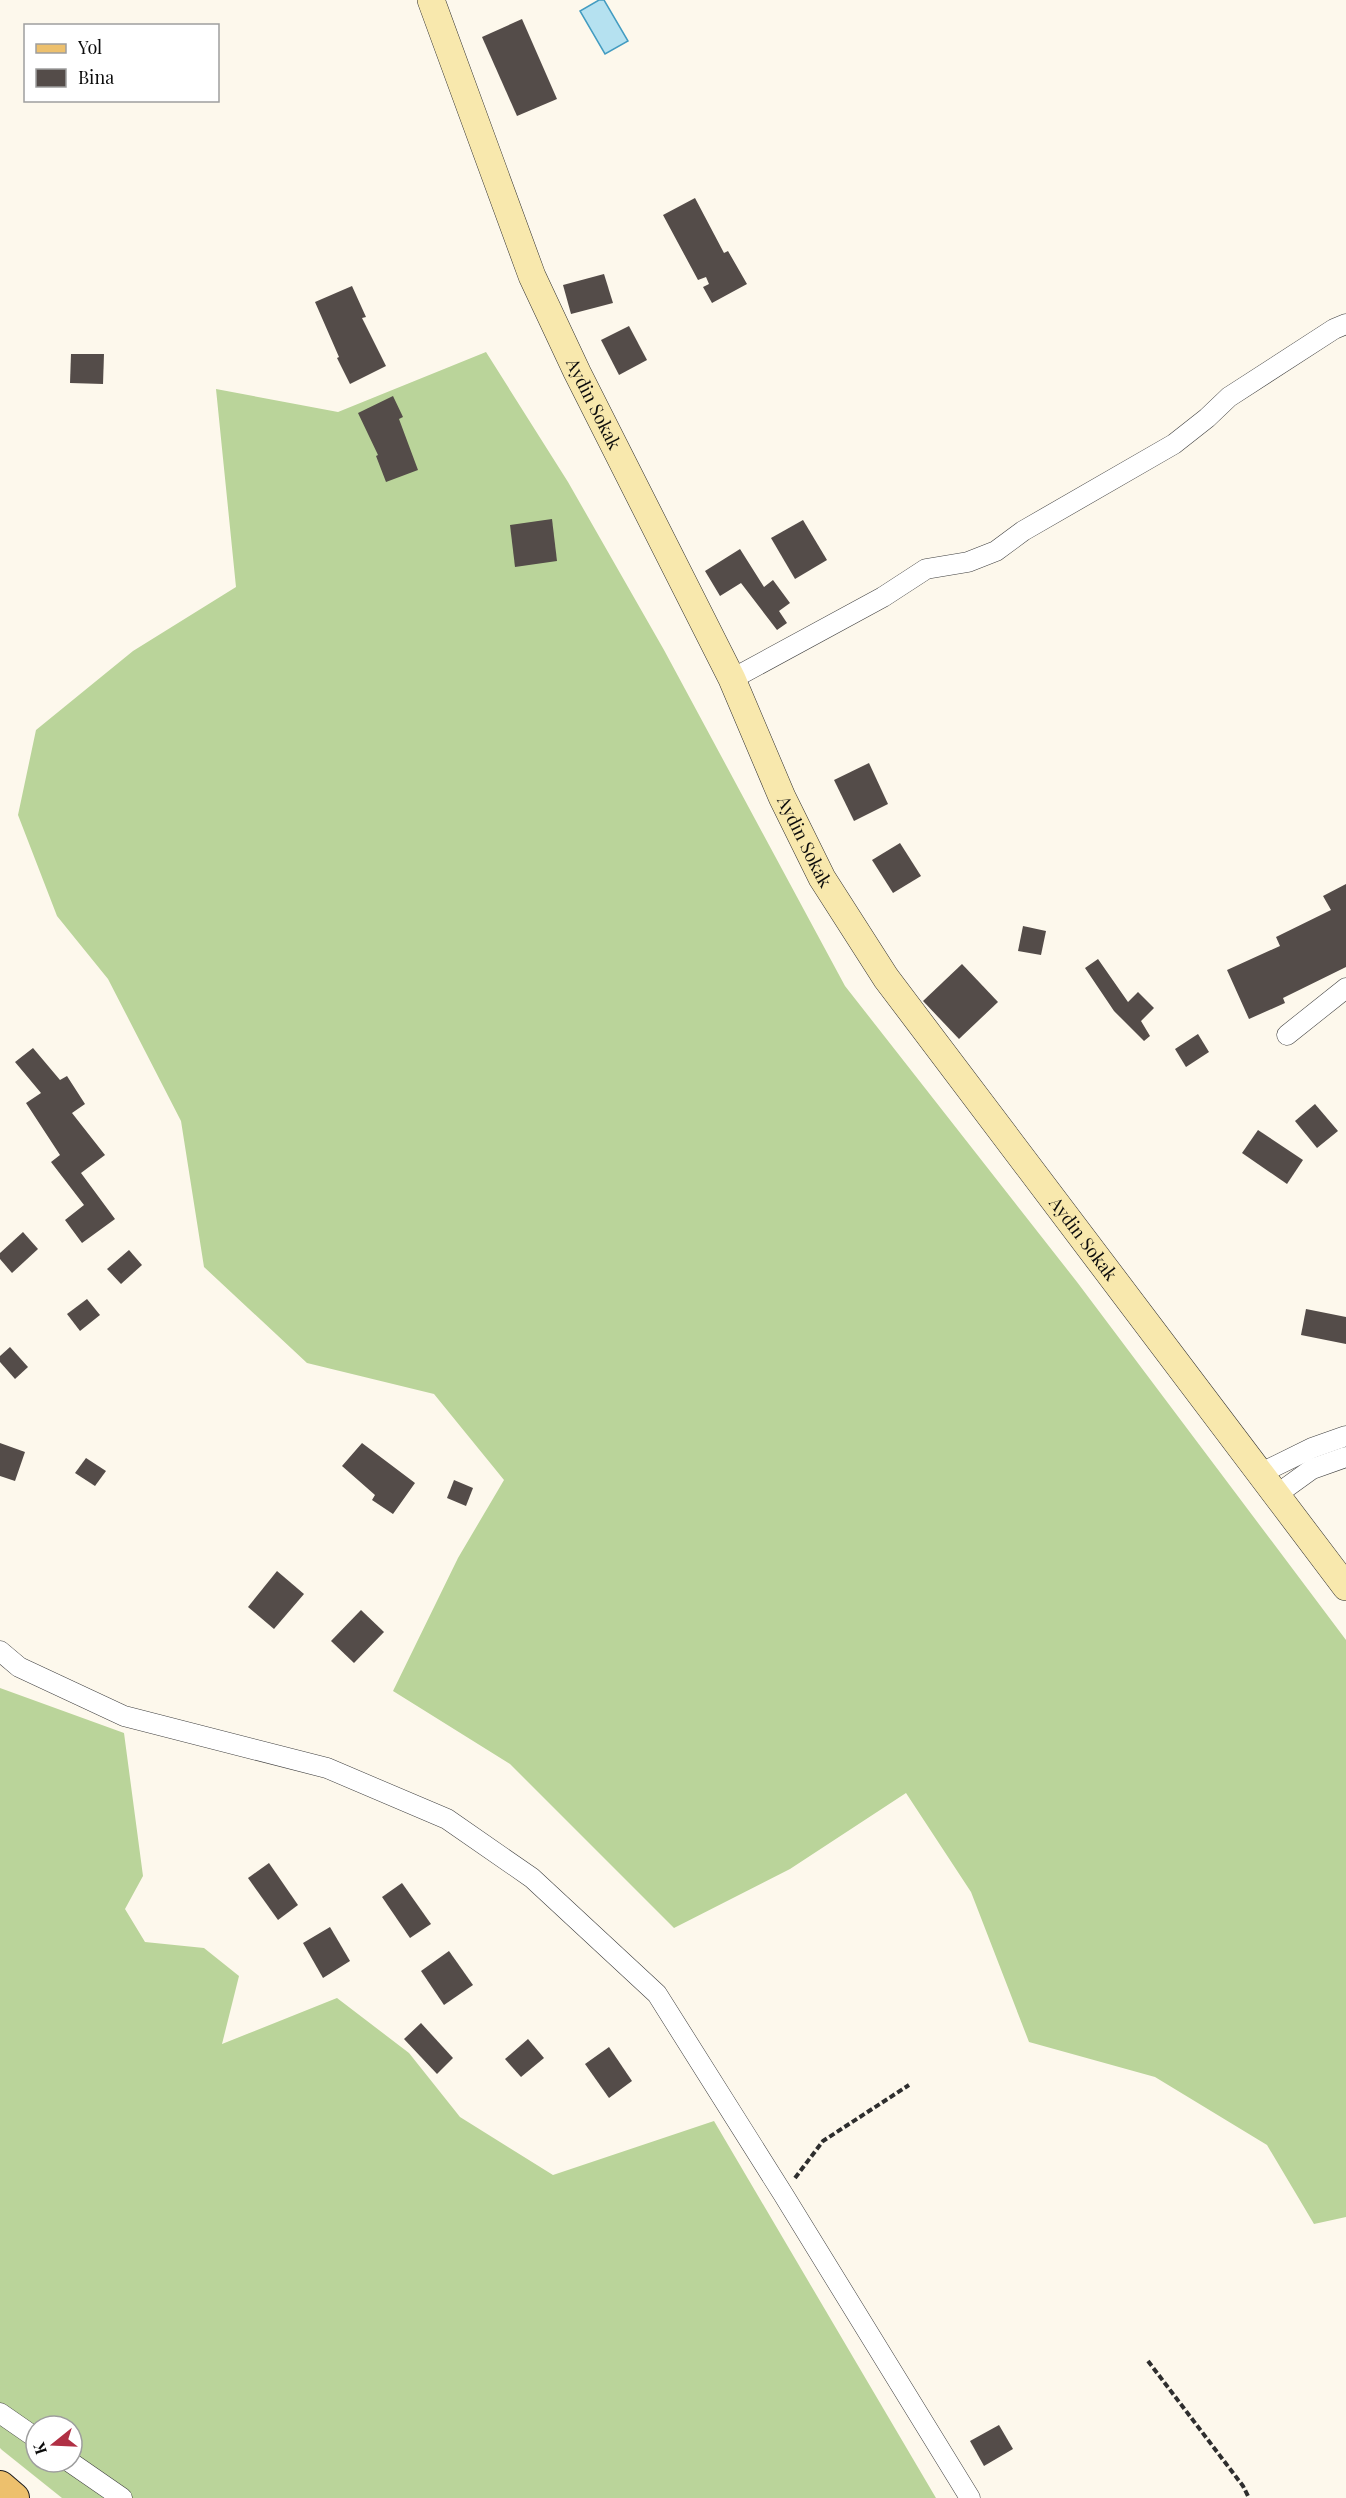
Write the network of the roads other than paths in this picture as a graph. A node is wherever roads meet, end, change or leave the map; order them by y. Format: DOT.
graph roads {
  1 [pos="431,0"];
  2 [pos="1346,324"];
  3 [pos="732,679"];
  4 [pos="1346,988"];
  5 [pos="1287,1035"];
  6 [pos="1346,1436"];
  7 [pos="1346,1457"];
  8 [pos="1269,1484"];
  9 [pos="1346,1587"];
  10 [pos="0,1651"];
  11 [pos="0,2413"];
  12 [pos="24,2430"];
  13 [pos="84,2472"];
  14 [pos="0,2486"];
  15 [pos="14,2498"];
  16 [pos="122,2498"];
  17 [pos="970,2498"];
  1 -- 3 [label="street, Aydin Sokak"];
  2 -- 3 [label="street"];
  3 -- 8 [label="street, Aydin Sokak"];
  4 -- 5 [label="street"];
  6 -- 8 [label="street"];
  7 -- 8 [label="street"];
  8 -- 9 [label="street, Aydin Sokak"];
  10 -- 17 [label="street"];
  11 -- 12 [label="street"];
  13 -- 16 [label="street"];
  14 -- 15 [label="main road"];
}
